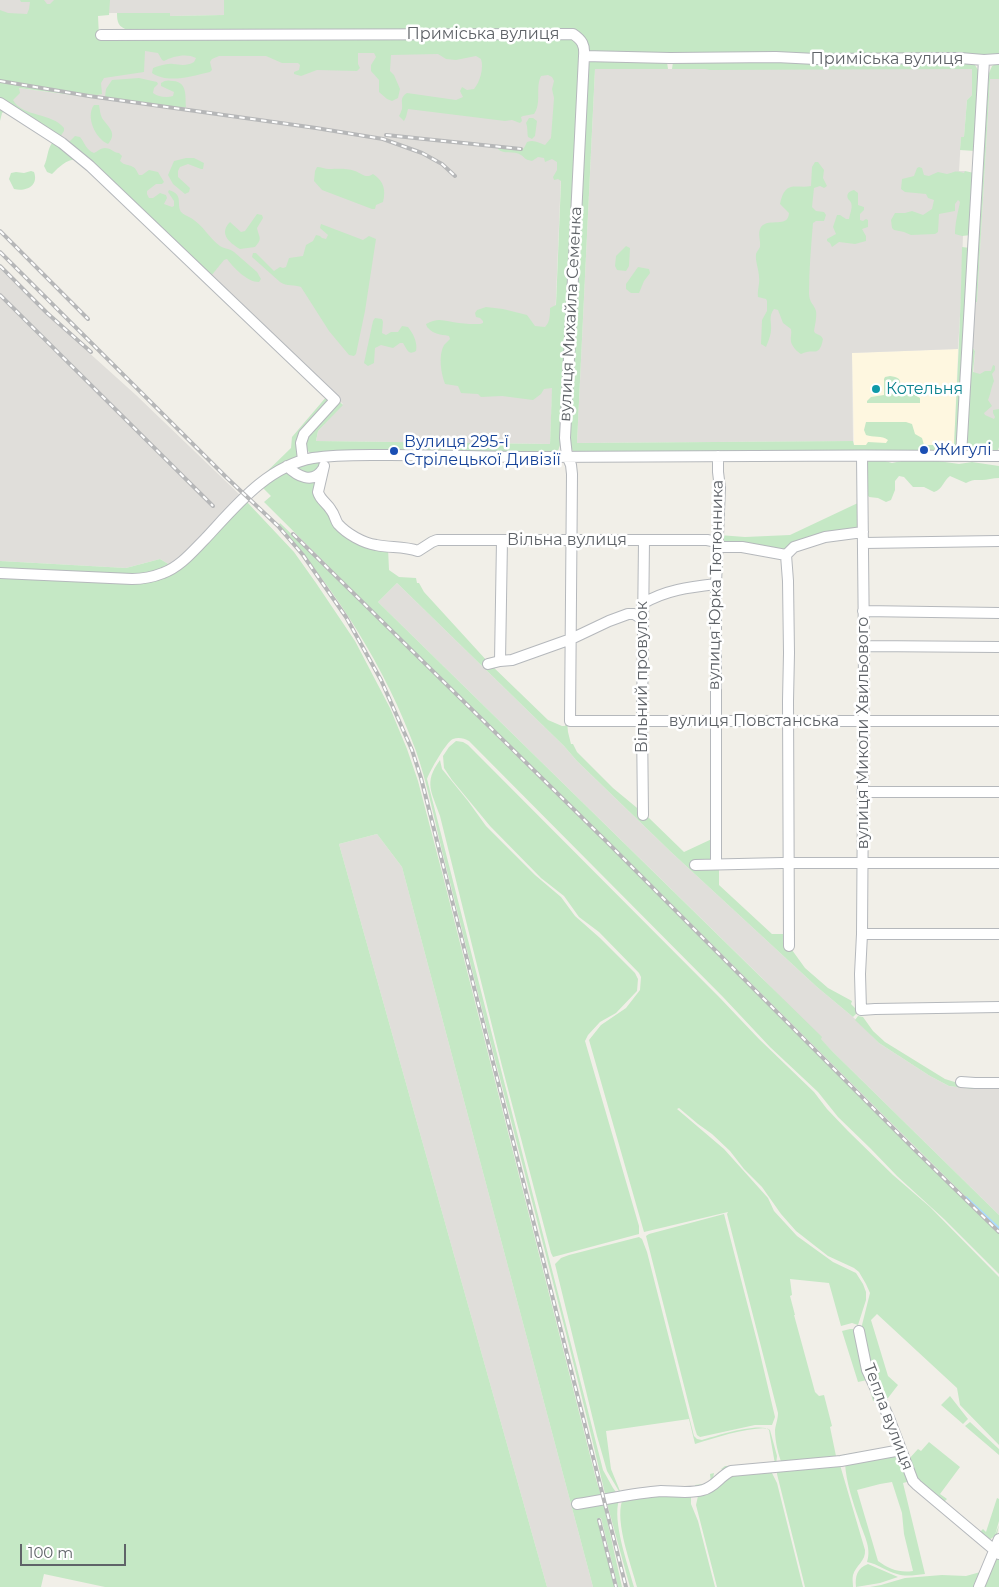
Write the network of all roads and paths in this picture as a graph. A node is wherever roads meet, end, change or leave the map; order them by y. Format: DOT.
graph roads {
  1 [pos="101,35"];
  2 [pos="584,56"];
  3 [pos="999,59"];
  4 [pos="984,60"];
  5 [pos="0,103"];
  6 [pos="567,456"];
  7 [pos="718,456"];
  8 [pos="862,456"];
  9 [pos="961,456"];
  10 [pos="999,456"];
  11 [pos="303,460"];
  12 [pos="326,461"];
  13 [pos="287,466"];
  14 [pos="864,532"];
  15 [pos="502,540"];
  16 [pos="570,540"];
  17 [pos="644,540"];
  18 [pos="999,541"];
  19 [pos="717,542"];
  20 [pos="864,543"];
  21 [pos="786,555"];
  22 [pos="0,573"];
  23 [pos="716,584"];
  24 [pos="642,604"];
  25 [pos="863,612"];
  26 [pos="999,613"];
  27 [pos="642,619"];
  28 [pos="571,638"];
  29 [pos="864,646"];
  30 [pos="999,647"];
  31 [pos="500,661"];
  32 [pos="488,664"];
  33 [pos="570,721"];
  34 [pos="715,721"];
  35 [pos="788,721"];
  36 [pos="863,721"];
  37 [pos="999,721"];
  38 [pos="642,722"];
  39 [pos="862,792"];
  40 [pos="999,792"];
  41 [pos="643,815"];
  42 [pos="788,863"];
  43 [pos="862,863"];
  44 [pos="999,863"];
  45 [pos="716,864"];
  46 [pos="695,865"];
  47 [pos="862,934"];
  48 [pos="999,934"];
  49 [pos="789,946"];
  50 [pos="999,1007"];
  51 [pos="961,1082"];
  52 [pos="999,1083"];
  53 [pos="858,1331"];
  54 [pos="901,1450"];
  55 [pos="577,1504"];
  56 [pos="999,1540"];
  57 [pos="997,1553"];
  58 [pos="979,1587"];
  1 -- 2 [label="street, Приміська вулиця"];
  2 -- 4 [label="street, Приміська вулиця"];
  2 -- 6 [label="street, вулиця Михайла Семенка"];
  3 -- 4 [label="street, Приміська вулиця"];
  4 -- 9 [label="street"];
  5 -- 11 [label="street"];
  6 -- 7 [label="street"];
  6 -- 12 [label="street"];
  6 -- 16 [label="street, вулиця Михайла Семенка"];
  7 -- 8 [label="street"];
  7 -- 19 [label="street, вулиця Юрка Тютюнника"];
  8 -- 9 [label="street"];
  8 -- 14 [label="street, вулиця Миколи Хвильового"];
  9 -- 10 [label="street"];
  11 -- 12 [label="street"];
  11 -- 13 [label="street"];
  12 -- 13 [label="street"];
  12 -- 15 [label="street, Вільна вулиця"];
  13 -- 22 [label="street"];
  14 -- 20 [label="street, вулиця Миколи Хвильового"];
  14 -- 21 [label="street"];
  15 -- 16 [label="street, Вільна вулиця"];
  15 -- 31 [label="street"];
  16 -- 17 [label="street, Вільна вулиця"];
  16 -- 28 [label="street, вулиця Михайла Семенка"];
  17 -- 19 [label="street, Вільна вулиця"];
  17 -- 24 [label="street, Вільний провулок"];
  18 -- 20 [label="street"];
  19 -- 21 [label="street, Вільна вулиця"];
  19 -- 23 [label="street, вулиця Юрка Тютюнника"];
  20 -- 25 [label="street, вулиця Миколи Хвильового"];
  21 -- 35 [label="street"];
  23 -- 24 [label="street"];
  23 -- 34 [label="street, вулиця Юрка Тютюнника"];
  24 -- 27 [label="street, Вільний провулок"];
  25 -- 26 [label="street"];
  25 -- 29 [label="street, вулиця Миколи Хвильового"];
  27 -- 28 [label="street"];
  27 -- 38 [label="street, Вільний провулок"];
  28 -- 31 [label="street"];
  28 -- 33 [label="street, вулиця Михайла Семенка"];
  29 -- 30 [label="street"];
  29 -- 36 [label="street, вулиця Миколи Хвильового"];
  31 -- 32 [label="street"];
  33 -- 38 [label="street, вулиця Повстанська"];
  34 -- 35 [label="street, вулиця Повстанська"];
  34 -- 38 [label="street, вулиця Повстанська"];
  34 -- 45 [label="street, вулиця Юрка Тютюнника"];
  35 -- 36 [label="street, вулиця Повстанська"];
  35 -- 42 [label="street"];
  36 -- 37 [label="street, вулиця Повстанська"];
  36 -- 39 [label="street, вулиця Миколи Хвильового"];
  38 -- 41 [label="street, Вільний провулок"];
  39 -- 40 [label="street"];
  39 -- 43 [label="street, вулиця Миколи Хвильового"];
  42 -- 43 [label="street"];
  42 -- 45 [label="street"];
  42 -- 49 [label="street"];
  43 -- 44 [label="street"];
  43 -- 47 [label="street, вулиця Миколи Хвильового"];
  45 -- 46 [label="street"];
  47 -- 48 [label="street"];
  47 -- 50 [label="street, вулиця Миколи Хвильового"];
  51 -- 52 [label="street"];
  53 -- 54 [label="street, Тепла вулиця"];
  54 -- 55 [label="street"];
  54 -- 57 [label="street, Тепла вулиця"];
  56 -- 57 [label="street"];
  57 -- 58 [label="street"];
}
